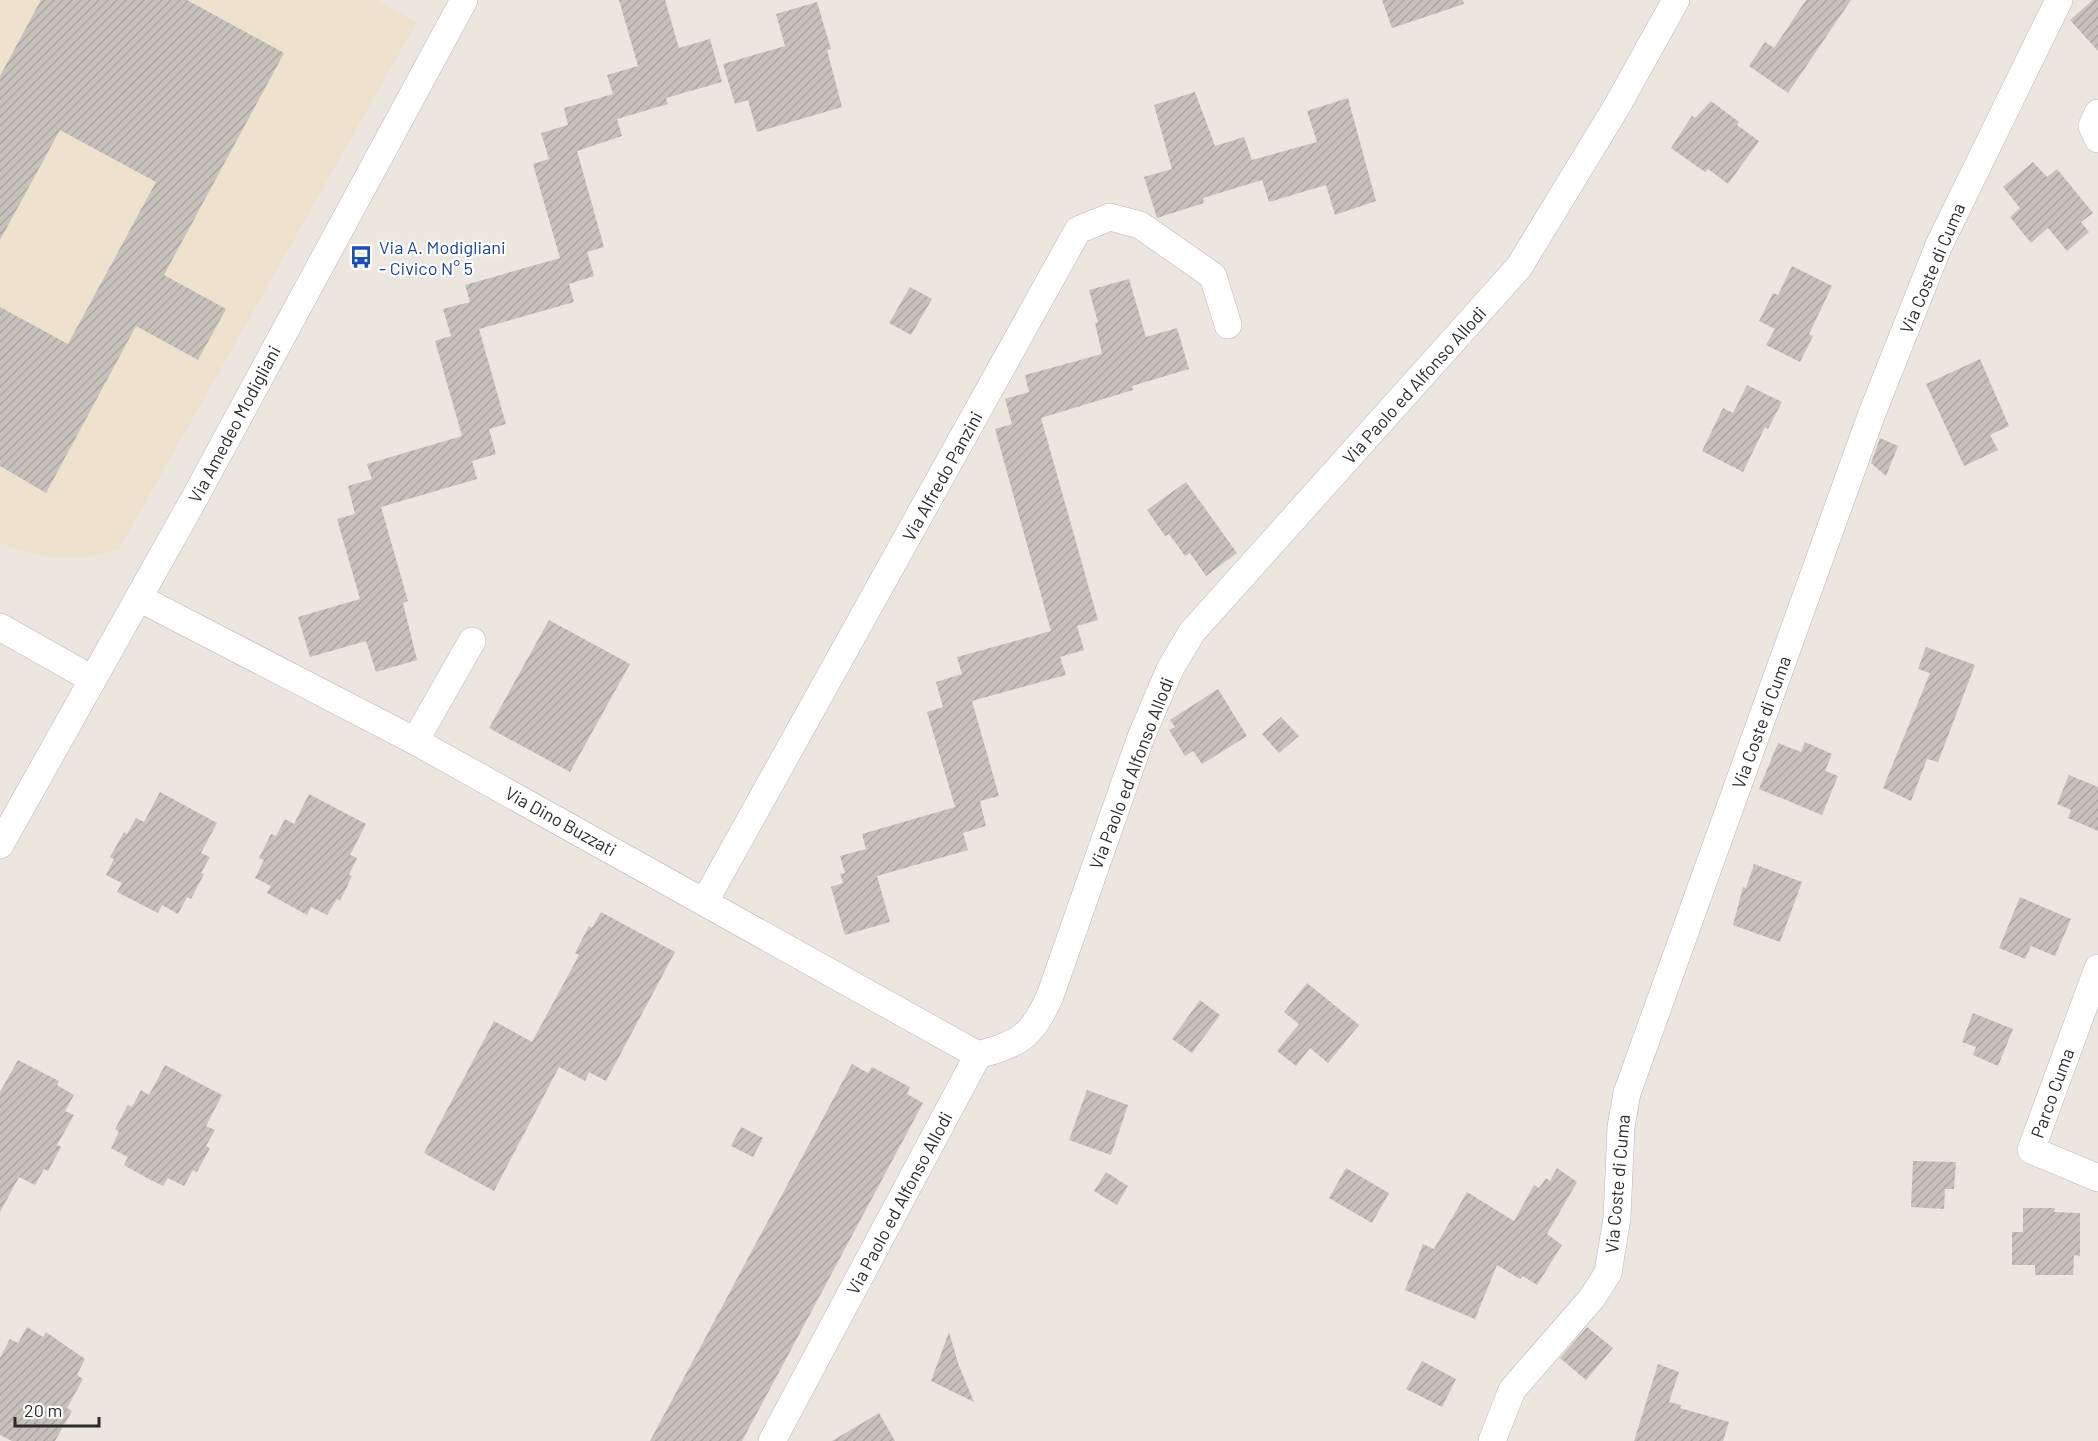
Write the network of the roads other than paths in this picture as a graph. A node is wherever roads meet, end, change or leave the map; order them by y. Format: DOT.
graph roads {
  1 [pos="464,0"];
  2 [pos="1676,0"];
  3 [pos="2059,0"];
  4 [pos="2098,113"];
  5 [pos="2098,139"];
  6 [pos="1228,325"];
  7 [pos="139,598"];
  8 [pos="0,627"];
  9 [pos="472,641"];
  10 [pos="92,679"];
  11 [pos="415,741"];
  12 [pos="0,845"];
  13 [pos="705,901"];
  14 [pos="2098,968"];
  15 [pos="978,1055"];
  16 [pos="2098,1178"];
  17 [pos="772,1441"];
  18 [pos="1492,1441"];
  1 -- 7 [label="street, Via Amedeo Modigliani"];
  2 -- 15 [label="street, Via Paolo ed Alfonso Allodi"];
  3 -- 18 [label="street, Via Coste di Cuma"];
  4 -- 5 [label="street"];
  6 -- 13 [label="street, Via Alfredo Panzini"];
  7 -- 10 [label="street, Via Amedeo Modigliani"];
  7 -- 11 [label="street, Via Dino Buzzati"];
  8 -- 10 [label="street"];
  9 -- 11 [label="street"];
  10 -- 12 [label="street, Via Amedeo Modigliani"];
  11 -- 13 [label="street, Via Dino Buzzati"];
  13 -- 15 [label="street, Via Dino Buzzati"];
  14 -- 16 [label="street, Parco Cuma"];
  15 -- 17 [label="street, Via Paolo ed Alfonso Allodi"];
}
